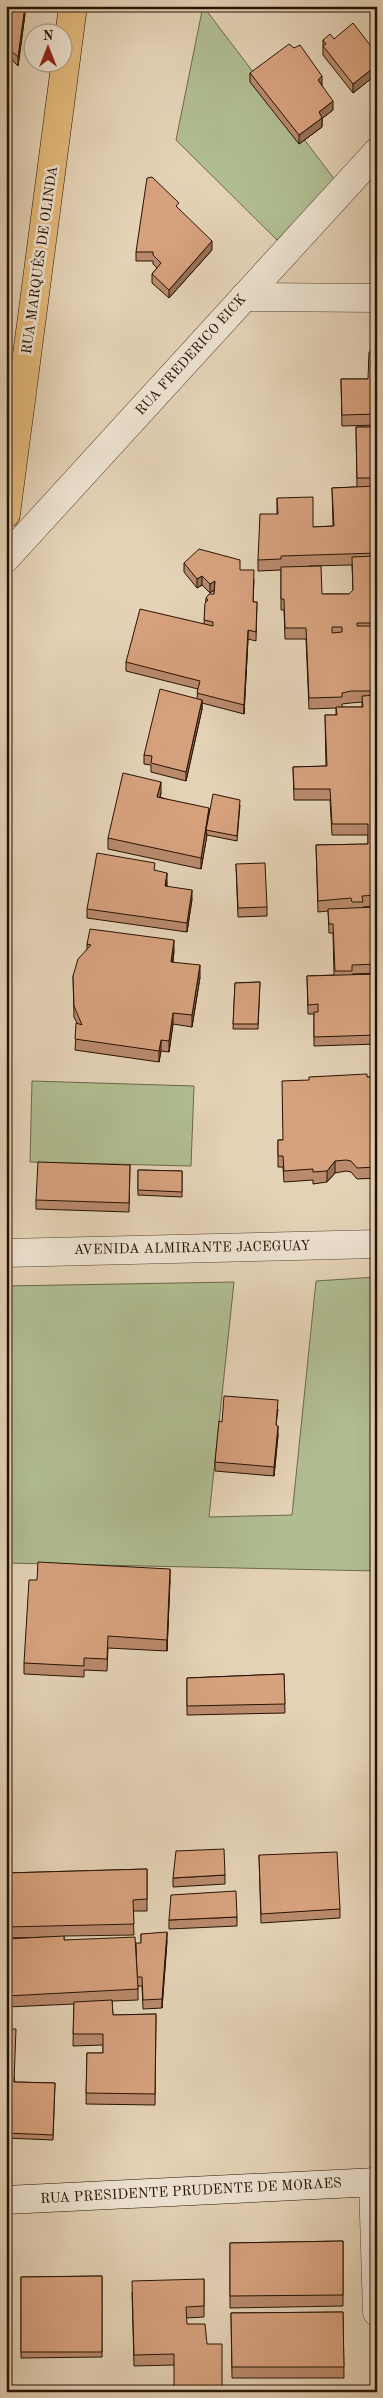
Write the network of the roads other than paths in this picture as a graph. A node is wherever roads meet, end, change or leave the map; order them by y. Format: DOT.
graph roads {
  1 [pos="73,6"];
  2 [pos="377,152"];
  3 [pos="244,297"];
  4 [pos="377,298"];
  5 [pos="6,514"];
  6 [pos="6,558"];
  7 [pos="377,1244"];
  8 [pos="6,1252"];
  9 [pos="375,2182"];
  10 [pos="6,2200"];
  11 [pos="377,2312"];
  1 -- 5 [label="main road, RUA MARQUÊS DE OLINDA"];
  2 -- 3 [label="street, RUA FREDERICO EICK"];
  3 -- 4 [label="street"];
  3 -- 6 [label="street, RUA FREDERICO EICK"];
  7 -- 8 [label="street, AVENIDA ALMIRANTE JACEGUAY"];
  9 -- 10 [label="street, RUA PRESIDENTE PRUDENTE DE MORAES"];
  9 -- 11 [label="street"];
}
